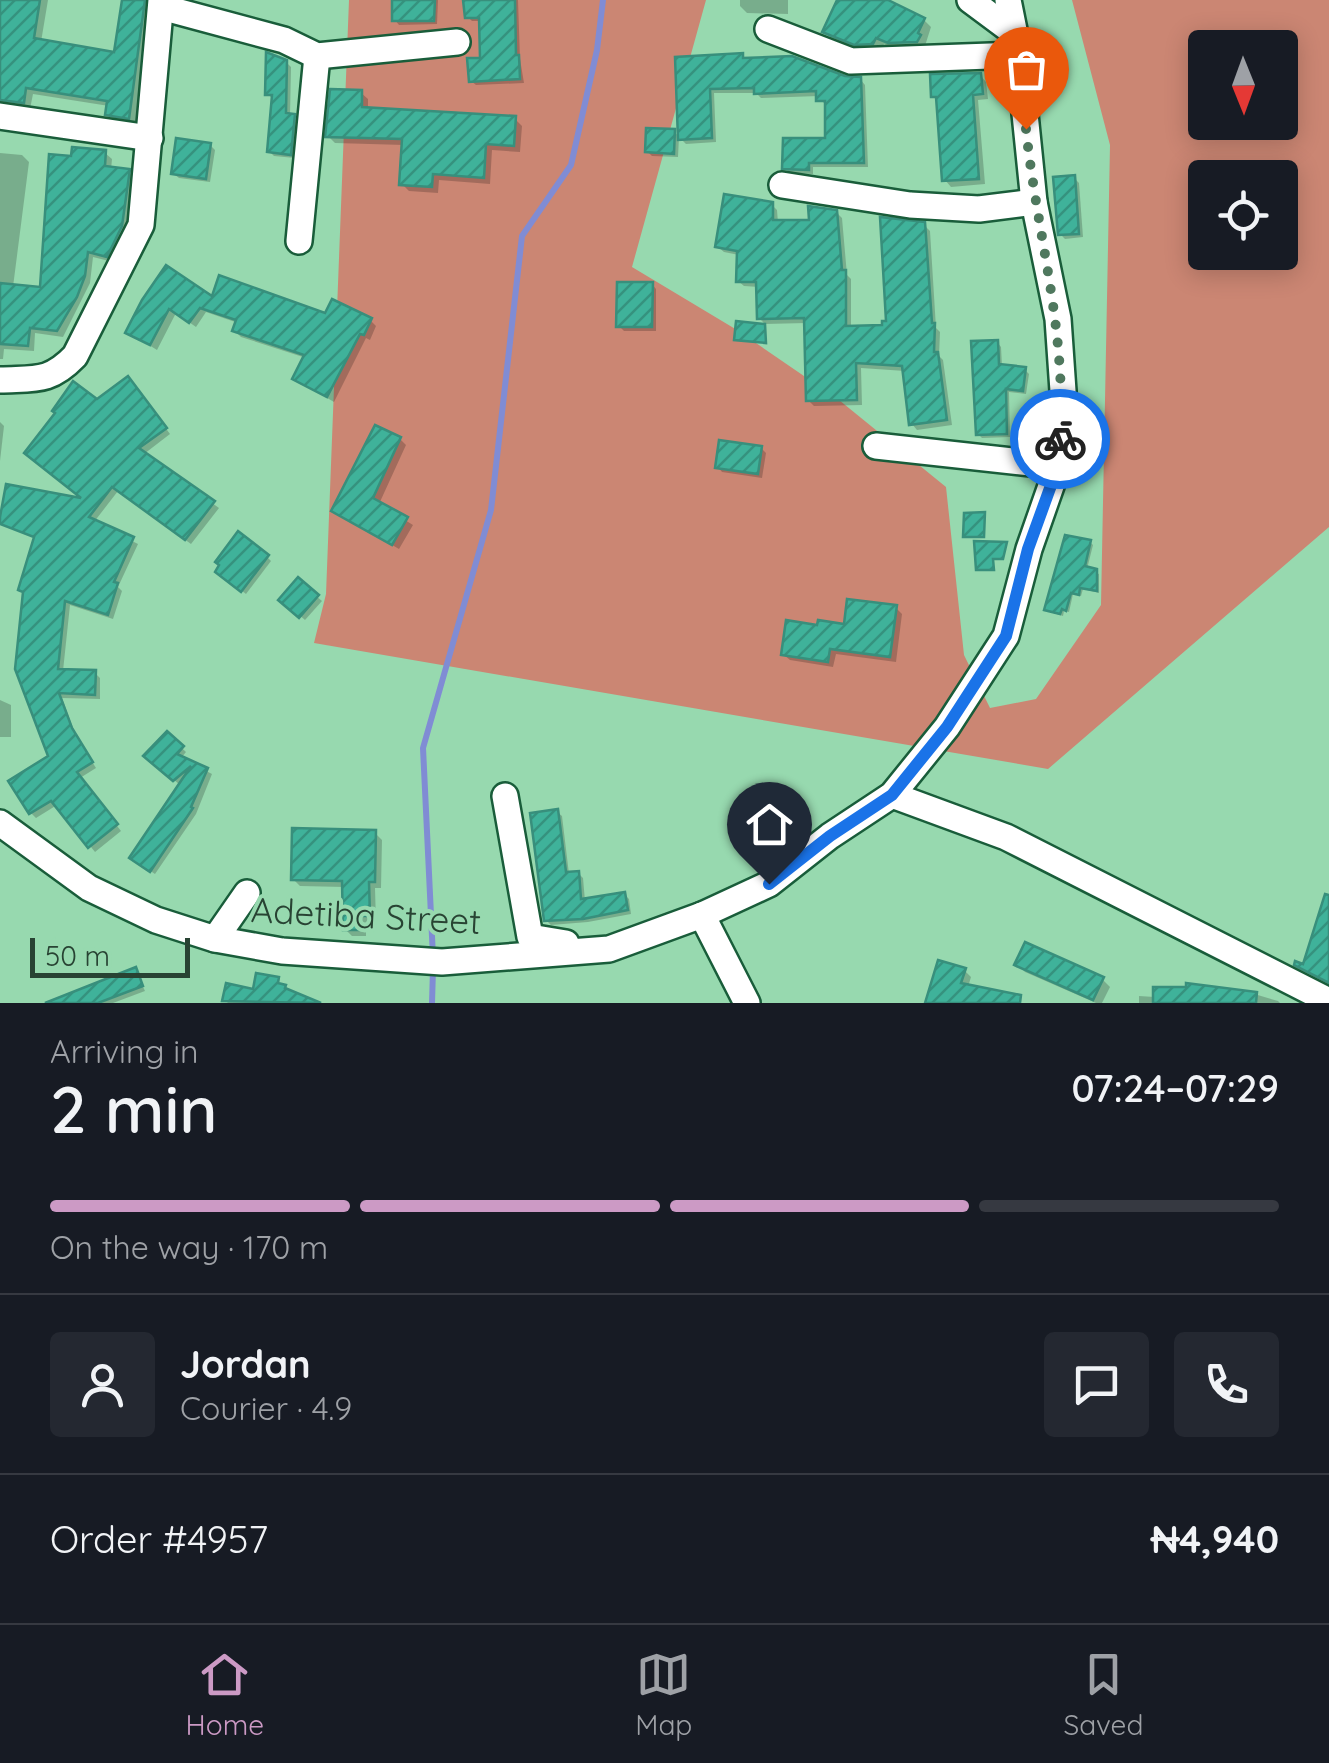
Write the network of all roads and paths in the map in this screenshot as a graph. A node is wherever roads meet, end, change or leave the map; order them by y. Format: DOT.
graph roads {
  1 [pos="970,0"];
  2 [pos="1008,0"];
  3 [pos="161,4"];
  4 [pos="768,29"];
  5 [pos="456,42"];
  6 [pos="1016,43"];
  7 [pos="317,56"];
  8 [pos="0,116"];
  9 [pos="150,138"];
  10 [pos="782,185"];
  11 [pos="1034,202"];
  12 [pos="299,240"];
  13 [pos="0,380"];
  14 [pos="876,446"];
  15 [pos="1058,466"];
  16 [pos="892,795"];
  17 [pos="504,796"];
  18 [pos="0,822"];
  19 [pos="247,893"];
  20 [pos="702,915"];
  21 [pos="215,939"];
  22 [pos="609,950"];
  23 [pos="1329,1001"];
  24 [pos="747,1003"];
  1 -- 6 [label="street"];
  2 -- 6 [label="street, Adetiba Street"];
  3 -- 7 [label="street"];
  3 -- 9 [label="street"];
  4 -- 6 [label="street"];
  5 -- 7 [label="street"];
  6 -- 11 [label="street, Adetiba Street"];
  7 -- 12 [label="street"];
  8 -- 9 [label="street"];
  9 -- 13 [label="street"];
  10 -- 11 [label="street"];
  11 -- 15 [label="street, Adetiba Street"];
  14 -- 15 [label="street"];
  15 -- 16 [label="street, Adetiba Street"];
  16 -- 20 [label="street, Adetiba Street"];
  16 -- 23 [label="street"];
  17 -- 22 [label="street"];
  18 -- 21 [label="street, Adetiba Street"];
  19 -- 21 [label="street"];
  20 -- 22 [label="street, Adetiba Street"];
  20 -- 24 [label="street"];
  21 -- 22 [label="street, Adetiba Street"];
}
